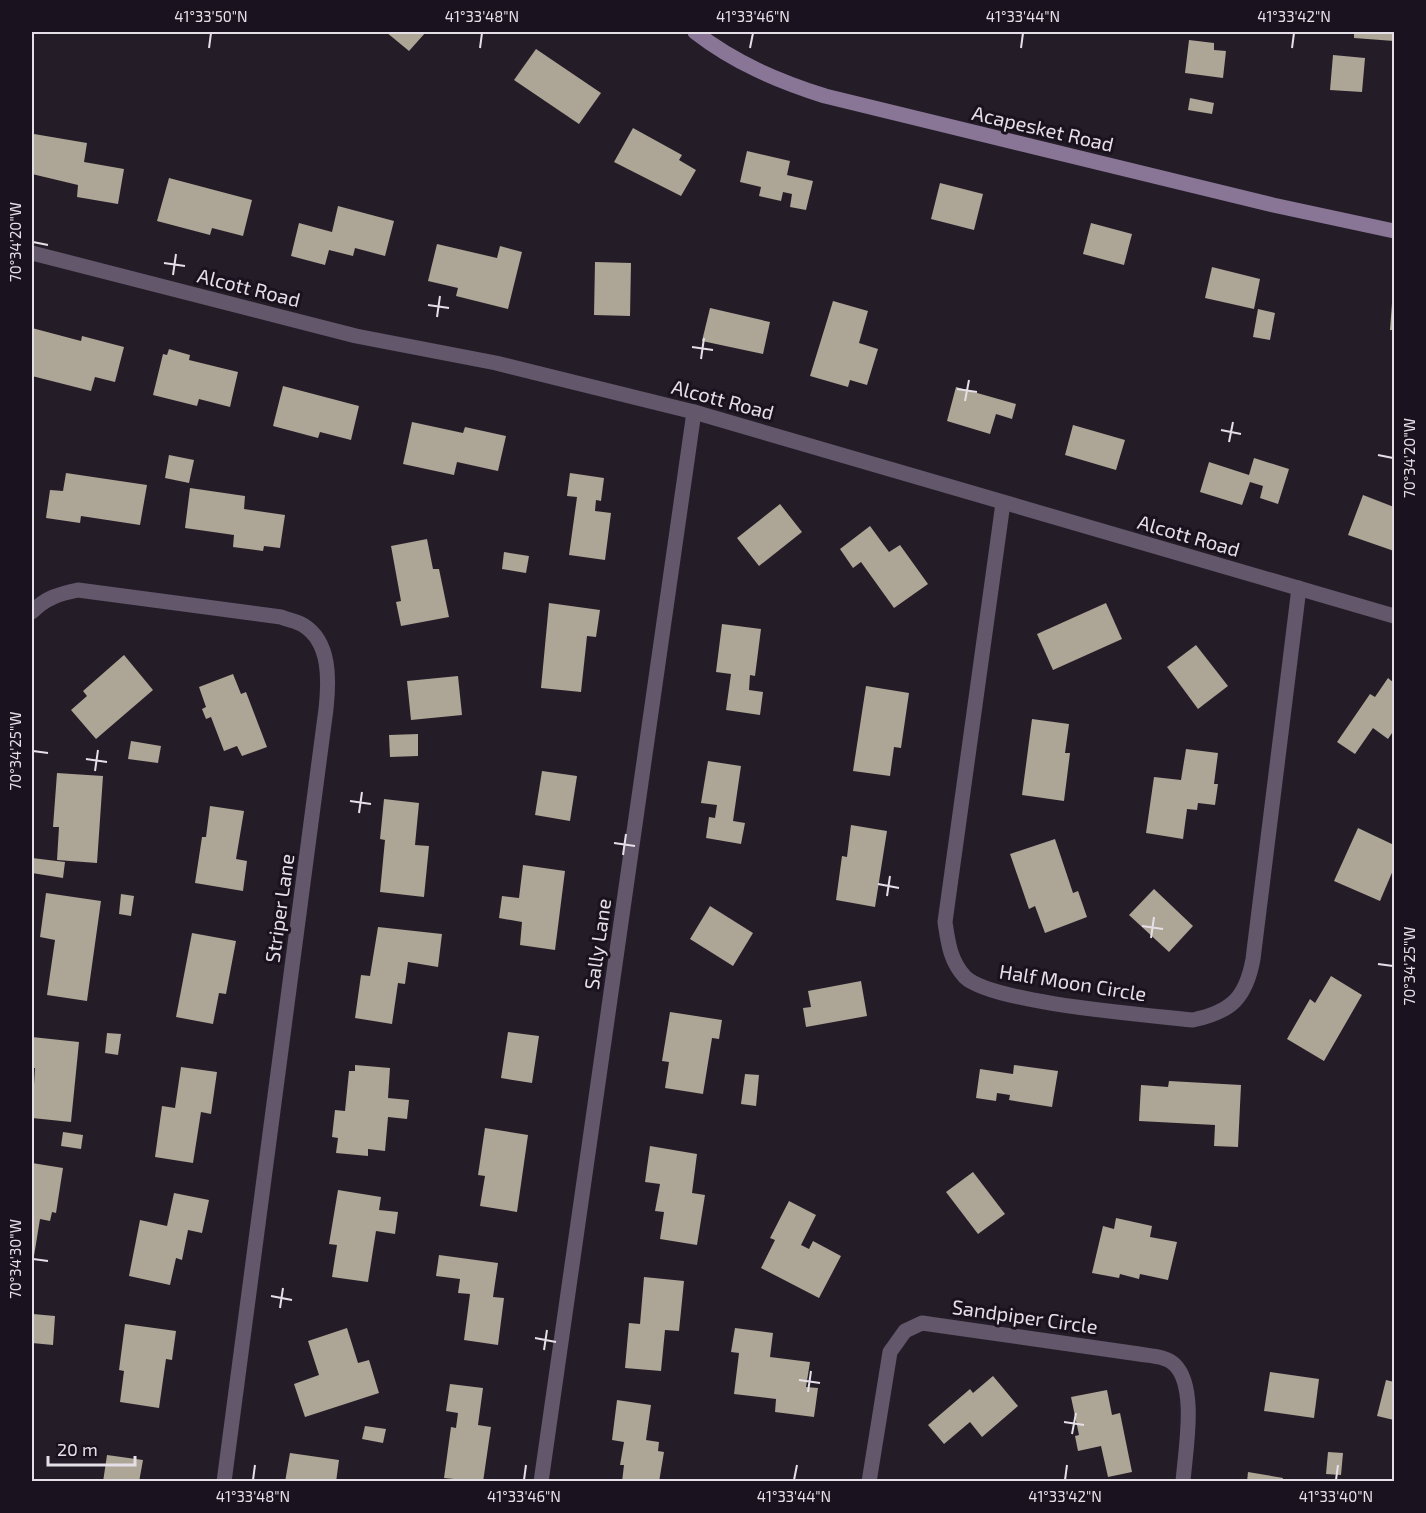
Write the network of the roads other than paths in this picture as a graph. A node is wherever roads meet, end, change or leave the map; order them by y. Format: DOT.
graph roads {
  1 [pos="695,32"];
  2 [pos="1395,231"];
  3 [pos="32,253"];
  4 [pos="694,412"];
  5 [pos="1003,503"];
  6 [pos="1299,588"];
  7 [pos="32,612"];
  8 [pos="1395,616"];
  9 [pos="224,1482"];
  10 [pos="541,1482"];
  11 [pos="869,1482"];
  12 [pos="1183,1482"];
  1 -- 2 [label="main road, Acapesket Road"];
  3 -- 4 [label="street, Alcott Road"];
  4 -- 5 [label="street, Alcott Road"];
  4 -- 10 [label="street, Sally Lane"];
  5 -- 6 [label="street, Alcott Road"];
  5 -- 6 [label="street, Half Moon Circle"];
  6 -- 8 [label="street, Alcott Road"];
  7 -- 9 [label="street, Striper Lane"];
  11 -- 12 [label="street, Sandpiper Circle"];
}
